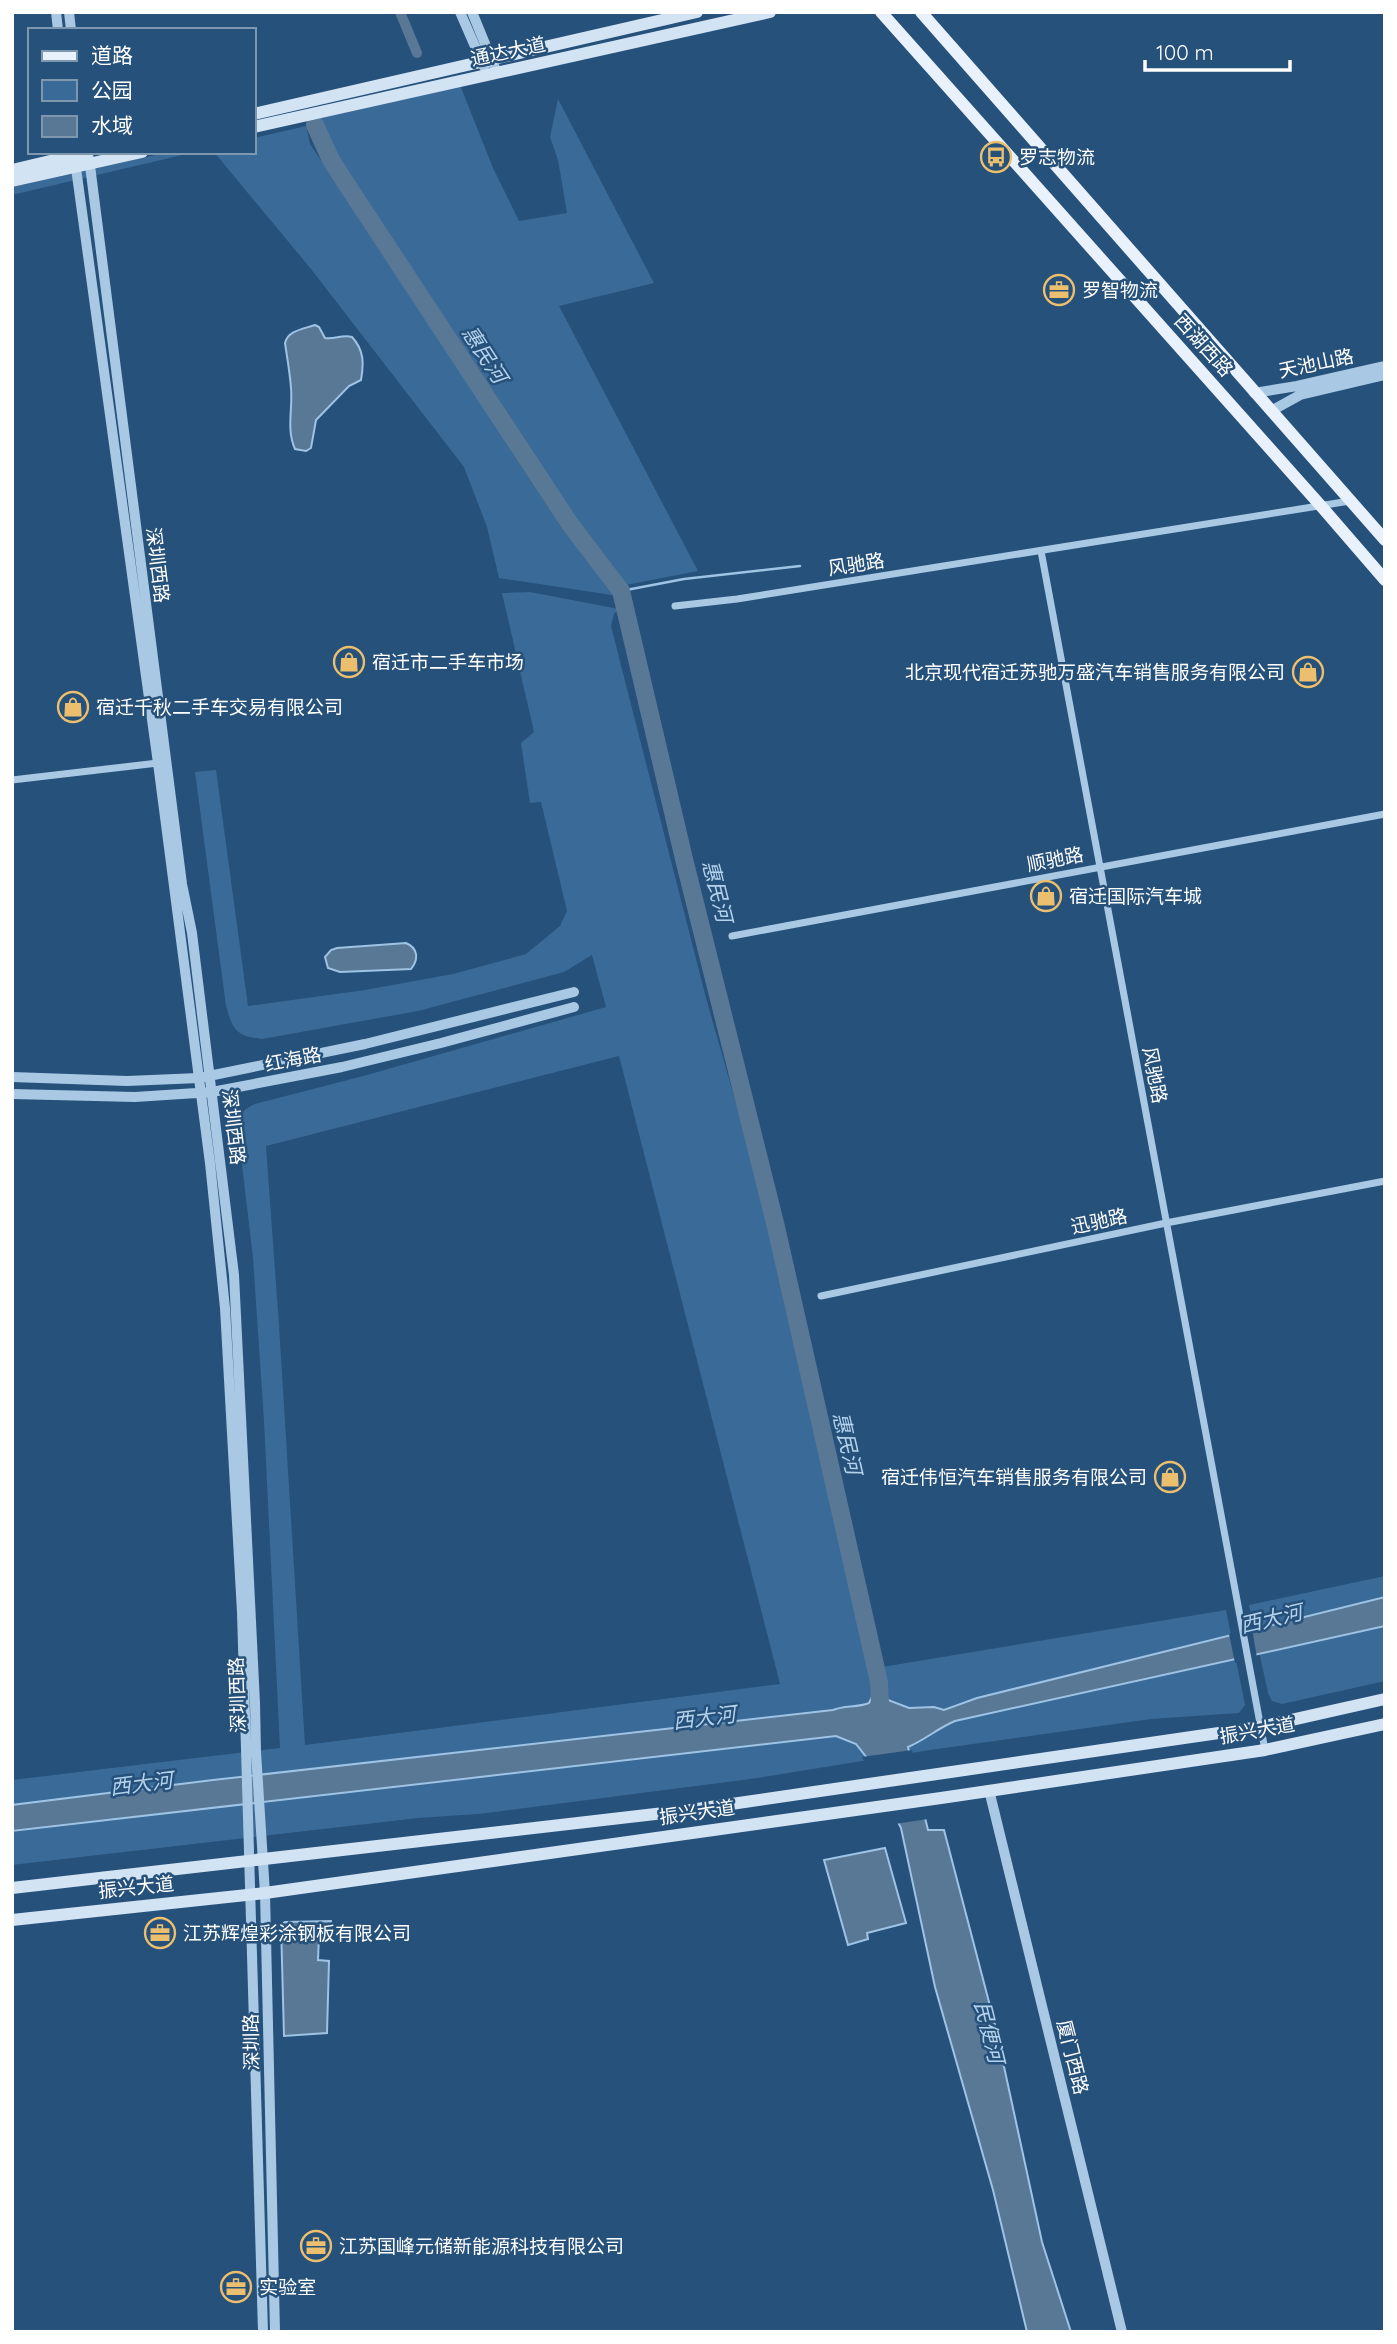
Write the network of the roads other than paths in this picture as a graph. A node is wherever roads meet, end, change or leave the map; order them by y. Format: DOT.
graph roads {
  1 [pos="460,12"];
  2 [pos="472,12"];
  3 [pos="697,12"];
  4 [pos="770,12"];
  5 [pos="881,12"];
  6 [pos="921,12"];
  7 [pos="487,61"];
  8 [pos="492,74"];
  9 [pos="256,114"];
  10 [pos="256,127"];
  11 [pos="106,154"];
  12 [pos="88,155"];
  13 [pos="74,158"];
  14 [pos="12,170"];
  15 [pos="12,181"];
  16 [pos="1385,366"];
  17 [pos="1385,375"];
  18 [pos="1254,393"];
  19 [pos="1271,411"];
  20 [pos="1350,501"];
  21 [pos="1321,506"];
  22 [pos="1385,540"];
  23 [pos="1041,551"];
  24 [pos="1385,580"];
  25 [pos="675,607"];
  26 [pos="158,763"];
  27 [pos="12,780"];
  28 [pos="1385,814"];
  29 [pos="1100,866"];
  30 [pos="732,936"];
  31 [pos="573,992"];
  32 [pos="575,1007"];
  33 [pos="12,1077"];
  34 [pos="204,1077"];
  35 [pos="206,1093"];
  36 [pos="12,1094"];
  37 [pos="1385,1181"];
  38 [pos="1166,1223"];
  39 [pos="821,1296"];
  40 [pos="1385,1699"];
  41 [pos="1385,1724"];
  42 [pos="1260,1727"];
  43 [pos="1265,1750"];
  44 [pos="251,1754"];
  45 [pos="989,1790"];
  46 [pos="250,1860"];
  47 [pos="264,1860"];
  48 [pos="12,1888"];
  49 [pos="265,1893"];
  50 [pos="252,1894"];
  51 [pos="12,1920"];
  52 [pos="263,2332"];
  53 [pos="275,2332"];
  54 [pos="1122,2332"];
  1 -- 7 [label="street"];
  2 -- 7 [label="street"];
  3 -- 7 [label="main road, 通达大道"];
  4 -- 8 [label="main road, 通达大道"];
  5 -- 21 [label="main road, 西湖西路"];
  6 -- 18 [label="main road, 西湖西路"];
  7 -- 8 [label="street"];
  7 -- 9 [label="main road, 通达大道"];
  8 -- 10 [label="main road, 通达大道"];
  11 -- 12 [label="main road"];
  12 -- 13 [label="main road"];
  12 -- 34 [label="street, 深圳西路"];
  13 -- 14 [label="main road"];
  13 -- 15 [label="main road"];
  13 -- 26 [label="street, 深圳西路"];
  16 -- 18 [label="street, 天池山路"];
  17 -- 19 [label="street, 天池山路"];
  18 -- 19 [label="main road, 西湖西路"];
  19 -- 20 [label="main road, 西湖西路"];
  20 -- 21 [label="street, 风驰路"];
  20 -- 22 [label="main road, 西湖西路"];
  21 -- 23 [label="street, 风驰路"];
  21 -- 24 [label="main road, 西湖西路"];
  23 -- 25 [label="street, 风驰路"];
  23 -- 29 [label="street, 风驰路"];
  26 -- 27 [label="street"];
  26 -- 34 [label="street, 深圳西路"];
  28 -- 29 [label="street, 顺驰路"];
  29 -- 30 [label="street, 顺驰路"];
  29 -- 38 [label="street, 风驰路"];
  31 -- 34 [label="street, 红海路"];
  32 -- 35 [label="street, 红海路"];
  33 -- 34 [label="street, 红海路"];
  34 -- 35 [label="street, 深圳西路"];
  35 -- 36 [label="street, 红海路"];
  35 -- 44 [label="street, 深圳西路"];
  37 -- 38 [label="street, 迅驰路"];
  38 -- 39 [label="street, 迅驰路"];
  38 -- 42 [label="street, 风驰路"];
  40 -- 42 [label="main road, 振兴大道"];
  41 -- 43 [label="main road, 振兴大道"];
  42 -- 43 [label="street, 风驰路"];
  42 -- 47 [label="main road, 振兴大道"];
  43 -- 45 [label="main road, 振兴大道"];
  44 -- 46 [label="street, 深圳路"];
  44 -- 47 [label="street, 深圳路"];
  45 -- 49 [label="main road, 振兴大道"];
  45 -- 54 [label="street, 厦门西路"];
  46 -- 47 [label="main road, 振兴大道"];
  46 -- 48 [label="main road, 振兴大道"];
  46 -- 50 [label="street, 深圳路"];
  47 -- 49 [label="street, 深圳路"];
  49 -- 50 [label="main road, 振兴大道"];
  49 -- 53 [label="street, 深圳路"];
  50 -- 51 [label="main road, 振兴大道"];
  50 -- 52 [label="street, 深圳路"];
}
